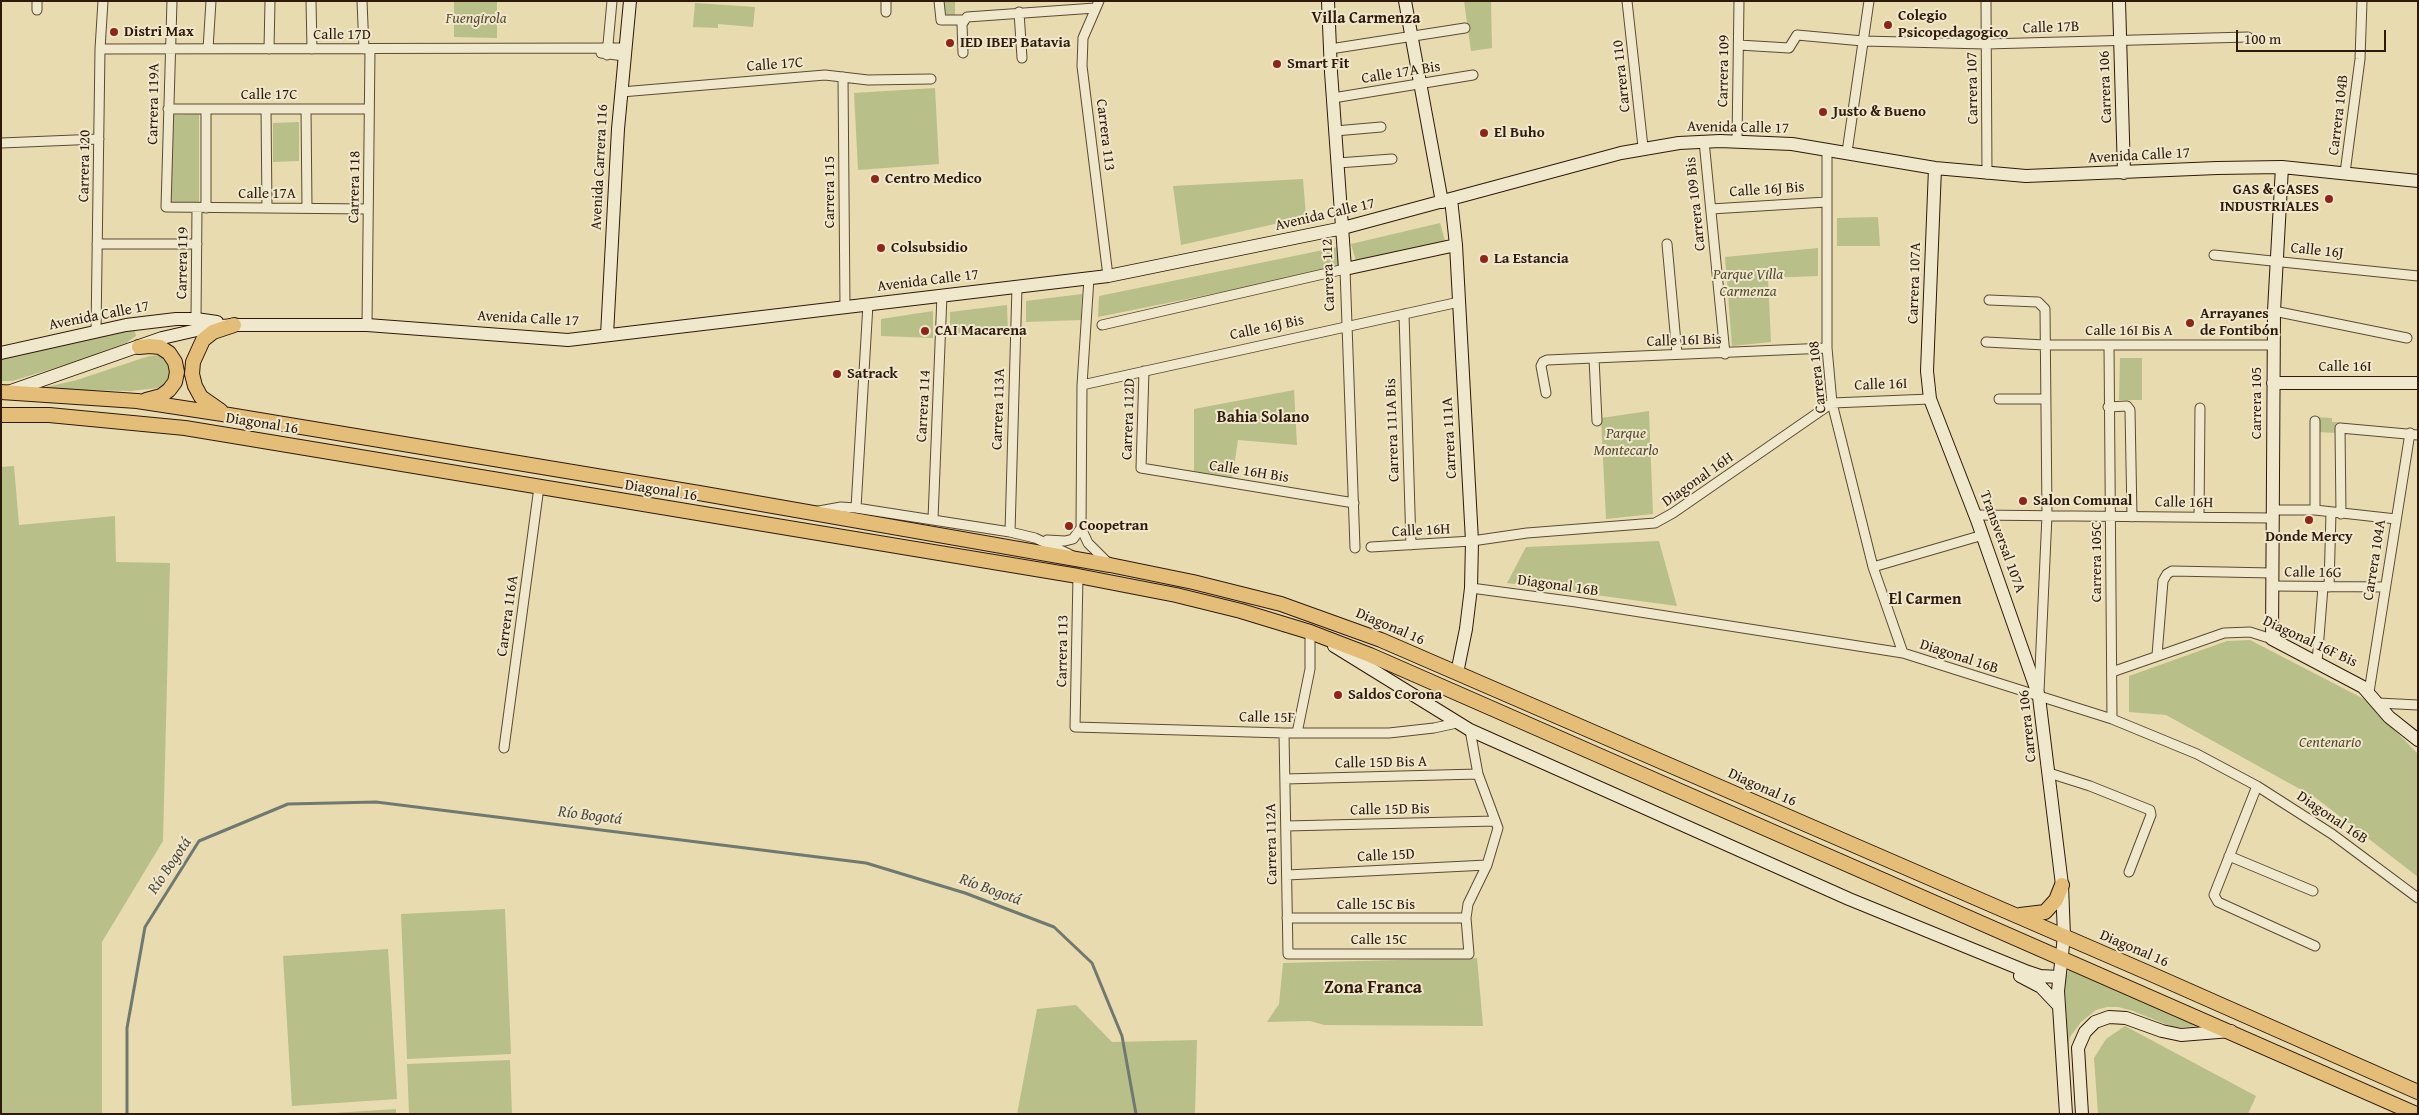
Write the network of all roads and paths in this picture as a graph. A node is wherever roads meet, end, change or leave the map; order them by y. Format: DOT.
graph roads {
  1 [pos="103,1"];
  2 [pos="172,1"];
  3 [pos="210,1"];
  4 [pos="270,1"];
  5 [pos="311,1"];
  6 [pos="362,1"];
  7 [pos="612,1"];
  8 [pos="630,1"];
  9 [pos="886,1"];
  10 [pos="939,1"];
  11 [pos="1405,1"];
  12 [pos="1627,1"];
  13 [pos="1738,1"];
  14 [pos="1869,1"];
  15 [pos="1986,1"];
  16 [pos="2119,1"];
  17 [pos="2362,1"];
  18 [pos="1330,2"];
  19 [pos="1097,5"];
  20 [pos="886,12"];
  21 [pos="1019,12"];
  22 [pos="963,20"];
  23 [pos="1465,28"];
  24 [pos="1411,37"];
  25 [pos="2248,37"];
  26 [pos="2121,39"];
  27 [pos="1863,40"];
  28 [pos="1986,44"];
  29 [pos="1739,45"];
  30 [pos="100,49"];
  31 [pos="169,49"];
  32 [pos="208,49"];
  33 [pos="269,49"];
  34 [pos="312,49"];
  35 [pos="367,49"];
  36 [pos="1330,49"];
  37 [pos="607,51"];
  38 [pos="625,52"];
  39 [pos="964,53"];
  40 [pos="1022,58"];
  41 [pos="1473,75"];
  42 [pos="843,77"];
  43 [pos="931,79"];
  44 [pos="1419,84"];
  45 [pos="621,92"];
  46 [pos="1333,98"];
  47 [pos="168,109"];
  48 [pos="206,109"];
  49 [pos="266,109"];
  50 [pos="306,109"];
  51 [pos="369,109"];
  52 [pos="1381,127"];
  53 [pos="1335,130"];
  54 [pos="99,138"];
  55 [pos="1704,141"];
  56 [pos="1737,141"];
  57 [pos="1,143"];
  58 [pos="1644,148"];
  59 [pos="1827,149"];
  60 [pos="1847,152"];
  61 [pos="1392,159"];
  62 [pos="1338,163"];
  63 [pos="2282,167"];
  64 [pos="1935,168"];
  65 [pos="2124,172"];
  66 [pos="2345,173"];
  67 [pos="1987,174"];
  68 [pos="2418,181"];
  69 [pos="1447,200"];
  70 [pos="1826,202"];
  71 [pos="166,208"];
  72 [pos="202,208"];
  73 [pos="267,208"];
  74 [pos="307,208"];
  75 [pos="368,209"];
  76 [pos="1711,210"];
  77 [pos="1343,228"];
  78 [pos="97,244"];
  79 [pos="197,244"];
  80 [pos="1667,244"];
  81 [pos="1456,245"];
  82 [pos="2214,255"];
  83 [pos="2277,260"];
  84 [pos="1346,269"];
  85 [pos="1108,276"];
  86 [pos="2418,276"];
  87 [pos="1089,278"];
  88 [pos="1016,286"];
  89 [pos="942,295"];
  90 [pos="1989,300"];
  91 [pos="1459,302"];
  92 [pos="868,304"];
  93 [pos="845,307"];
  94 [pos="2274,310"];
  95 [pos="1404,314"];
  96 [pos="196,319"];
  97 [pos="135,324"];
  98 [pos="234,324"];
  99 [pos="367,325"];
  100 [pos="1102,325"];
  101 [pos="1348,327"];
  102 [pos="96,331"];
  103 [pos="607,335"];
  104 [pos="2407,338"];
  105 [pos="1986,342"];
  106 [pos="2045,345"];
  107 [pos="2109,345"];
  108 [pos="2273,345"];
  109 [pos="140,347"];
  110 [pos="1827,348"];
  111 [pos="1,353"];
  112 [pos="1678,354"];
  113 [pos="1725,354"];
  114 [pos="1594,358"];
  115 [pos="1144,371"];
  116 [pos="2418,383"];
  117 [pos="2273,384"];
  118 [pos="1082,385"];
  119 [pos="4,393"];
  120 [pos="1546,393"];
  121 [pos="1930,399"];
  122 [pos="1999,399"];
  123 [pos="2045,399"];
  124 [pos="137,401"];
  125 [pos="1832,403"];
  126 [pos="2108,407"];
  127 [pos="2200,408"];
  128 [pos="1,415"];
  129 [pos="229,415"];
  130 [pos="2315,420"];
  131 [pos="1597,421"];
  132 [pos="2414,434"];
  133 [pos="1141,468"];
  134 [pos="539,487"];
  135 [pos="1354,503"];
  136 [pos="856,508"];
  137 [pos="2315,510"];
  138 [pos="2331,512"];
  139 [pos="814,513"];
  140 [pos="2272,514"];
  141 [pos="2341,514"];
  142 [pos="1975,515"];
  143 [pos="2047,515"];
  144 [pos="2110,516"];
  145 [pos="2132,516"];
  146 [pos="2199,517"];
  147 [pos="933,519"];
  148 [pos="2396,520"];
  149 [pos="1081,528"];
  150 [pos="1010,532"];
  151 [pos="1983,535"];
  152 [pos="1035,538"];
  153 [pos="1472,541"];
  154 [pos="1411,545"];
  155 [pos="1371,547"];
  156 [pos="1355,548"];
  157 [pos="1078,560"];
  158 [pos="1110,564"];
  159 [pos="1873,567"];
  160 [pos="2272,572"];
  161 [pos="1078,576"];
  162 [pos="2272,586"];
  163 [pos="2326,587"];
  164 [pos="2384,587"];
  165 [pos="1471,588"];
  166 [pos="1310,632"];
  167 [pos="2272,639"];
  168 [pos="1903,653"];
  169 [pos="2157,655"];
  170 [pos="2317,662"];
  171 [pos="2112,672"];
  172 [pos="1457,673"];
  173 [pos="2369,692"];
  174 [pos="2039,697"];
  175 [pos="2378,703"];
  176 [pos="2418,705"];
  177 [pos="2112,719"];
  178 [pos="1457,723"];
  179 [pos="1075,727"];
  180 [pos="1470,730"];
  181 [pos="1284,733"];
  182 [pos="1297,733"];
  183 [pos="2418,740"];
  184 [pos="504,748"];
  185 [pos="2049,773"];
  186 [pos="1478,774"];
  187 [pos="1285,779"];
  188 [pos="2257,786"];
  189 [pos="1495,821"];
  190 [pos="1286,826"];
  191 [pos="2229,856"];
  192 [pos="1487,865"];
  193 [pos="2129,872"];
  194 [pos="1287,875"];
  195 [pos="2062,884"];
  196 [pos="2313,891"];
  197 [pos="2418,898"];
  198 [pos="2014,915"];
  199 [pos="1287,918"];
  200 [pos="1466,918"];
  201 [pos="2064,936"];
  202 [pos="1951,941"];
  203 [pos="2315,946"];
  204 [pos="1288,954"];
  205 [pos="2061,957"];
  206 [pos="2059,977"];
  207 [pos="2058,1006"];
  208 [pos="2231,1031"];
  209 [pos="2418,1092"];
  210 [pos="2392,1108"];
  211 [pos="2066,1114"];
  212 [pos="2082,1114"];
  213 [pos="2416,1114"];
  1 -- 30 [label="street, Carrera 120"];
  2 -- 31 [label="street, Carrera 119A"];
  3 -- 32 [label="street"];
  4 -- 33 [label="street"];
  5 -- 34 [label="street"];
  6 -- 35 [label="street, Carrera 118"];
  7 -- 37 [label="street"];
  8 -- 38 [label="street, Avenida Carrera 116"];
  9 -- 20 [label="street"];
  10 -- 22 [label="street"];
  11 -- 24 [label="street, Carrera 111A"];
  12 -- 58 [label="street, Carrera 110"];
  13 -- 29 [label="street, Carrera 109"];
  14 -- 27 [label="street"];
  15 -- 28 [label="street, Carrera 107"];
  16 -- 26 [label="street, Carrera 106"];
  17 -- 66 [label="street, Carrera 104B"];
  18 -- 36 [label="street, Carrera 112"];
  19 -- 21 [label="street"];
  19 -- 85 [label="street, Carrera 113"];
  21 -- 22 [label="street"];
  21 -- 40 [label="street"];
  22 -- 39 [label="street"];
  23 -- 24 [label="street"];
  24 -- 36 [label="street"];
  24 -- 44 [label="street, Carrera 111A"];
  25 -- 26 [label="street, Calle 17B"];
  26 -- 28 [label="street, Calle 17B"];
  26 -- 65 [label="street, Carrera 106"];
  27 -- 28 [label="street, Calle 17B"];
  27 -- 29 [label="street, Calle 17B"];
  27 -- 60 [label="street"];
  28 -- 67 [label="street, Carrera 107"];
  29 -- 56 [label="street, Carrera 109"];
  30 -- 31 [label="street, Calle 17D"];
  30 -- 54 [label="street, Carrera 120"];
  31 -- 32 [label="street, Calle 17D"];
  31 -- 47 [label="street, Carrera 119A"];
  32 -- 33 [label="street, Calle 17D"];
  33 -- 34 [label="street, Calle 17D"];
  34 -- 35 [label="street, Calle 17D"];
  35 -- 37 [label="street, Calle 17D"];
  35 -- 51 [label="street, Carrera 118"];
  36 -- 46 [label="street, Carrera 112"];
  37 -- 38 [label="street, Calle 17D"];
  38 -- 45 [label="street, Avenida Carrera 116"];
  41 -- 44 [label="street, Calle 17A Bis"];
  42 -- 43 [label="street, Calle 17C"];
  42 -- 45 [label="street, Calle 17C"];
  42 -- 93 [label="street, Carrera 115"];
  44 -- 46 [label="street, Calle 17A Bis"];
  44 -- 69 [label="street, Carrera 111A"];
  45 -- 103 [label="street, Avenida Carrera 116"];
  46 -- 53 [label="street, Carrera 112"];
  47 -- 48 [label="street, Calle 17C"];
  47 -- 71 [label="street, Carrera 119A"];
  48 -- 49 [label="street, Calle 17C"];
  48 -- 72 [label="street, Carrera 119"];
  49 -- 50 [label="street, Calle 17C"];
  49 -- 73 [label="street"];
  50 -- 51 [label="street, Calle 17C"];
  50 -- 74 [label="street"];
  51 -- 75 [label="street, Carrera 118"];
  52 -- 53 [label="street"];
  53 -- 62 [label="street, Carrera 112"];
  54 -- 57 [label="street"];
  54 -- 78 [label="street, Carrera 120"];
  55 -- 56 [label="street, Avenida Calle 17"];
  55 -- 58 [label="street, Avenida Calle 17"];
  55 -- 76 [label="street, Carrera 109 Bis"];
  56 -- 59 [label="street, Avenida Calle 17"];
  58 -- 69 [label="street, Avenida Calle 17"];
  59 -- 60 [label="street, Avenida Calle 17"];
  59 -- 70 [label="street, Carrera 108"];
  60 -- 64 [label="street, Avenida Calle 17"];
  61 -- 62 [label="street"];
  62 -- 77 [label="street, Carrera 112"];
  63 -- 65 [label="street, Avenida Calle 17"];
  63 -- 66 [label="street, Avenida Calle 17"];
  63 -- 83 [label="street, Carrera 105"];
  64 -- 67 [label="street, Avenida Calle 17"];
  64 -- 121 [label="street, Carrera 107A"];
  65 -- 67 [label="street, Avenida Calle 17"];
  66 -- 68 [label="street, Avenida Calle 17"];
  69 -- 77 [label="street, Avenida Calle 17"];
  69 -- 81 [label="street, Carrera 111A"];
  70 -- 76 [label="street, Calle 16J Bis"];
  70 -- 110 [label="street, Carrera 108"];
  71 -- 72 [label="street, Calle 17A"];
  72 -- 73 [label="street, Calle 17A"];
  72 -- 79 [label="street, Carrera 119"];
  73 -- 74 [label="street, Calle 17A"];
  74 -- 75 [label="street, Calle 17A"];
  75 -- 99 [label="street, Carrera 118"];
  76 -- 113 [label="street, Carrera 109 Bis"];
  77 -- 84 [label="street, Carrera 112"];
  77 -- 85 [label="street, Avenida Calle 17"];
  78 -- 79 [label="street"];
  78 -- 102 [label="street, Carrera 120"];
  79 -- 96 [label="street, Carrera 119"];
  80 -- 112 [label="street"];
  81 -- 84 [label="street"];
  81 -- 91 [label="street, Carrera 111A"];
  82 -- 83 [label="street, Calle 16J"];
  83 -- 86 [label="street, Calle 16J"];
  83 -- 94 [label="street, Carrera 105"];
  84 -- 100 [label="street"];
  84 -- 101 [label="street, Carrera 112"];
  85 -- 87 [label="street, Avenida Calle 17"];
  87 -- 88 [label="street, Avenida Calle 17"];
  87 -- 118 [label="street"];
  88 -- 89 [label="street, Avenida Calle 17"];
  88 -- 150 [label="street, Carrera 113A"];
  89 -- 92 [label="street, Avenida Calle 17"];
  89 -- 147 [label="street, Carrera 114"];
  90 -- 106 [label="street, Carrera 106"];
  91 -- 95 [label="street, Calle 16J Bis"];
  91 -- 153 [label="street, Carrera 111A"];
  92 -- 93 [label="street, Avenida Calle 17"];
  92 -- 136 [label="street"];
  93 -- 103 [label="street, Avenida Calle 17"];
  94 -- 104 [label="street"];
  94 -- 108 [label="street, Carrera 105"];
  95 -- 101 [label="street, Calle 16J Bis"];
  95 -- 154 [label="street, Carrera 111A Bis"];
  96 -- 97 [label="street, Avenida Calle 17"];
  96 -- 98 [label="street, Avenida Calle 17"];
  97 -- 102 [label="street, Avenida Calle 17"];
  97 -- 109 [label="street"];
  98 -- 99 [label="street, Avenida Calle 17"];
  98 -- 109 [label="street, Avenida Calle 17"];
  98 -- 129 [label="main road"];
  99 -- 103 [label="street, Avenida Calle 17"];
  101 -- 115 [label="street, Calle 16J Bis"];
  101 -- 135 [label="street, Carrera 112"];
  102 -- 111 [label="street, Avenida Calle 17"];
  105 -- 106 [label="street, Calle 16I Bis A"];
  106 -- 107 [label="street, Calle 16I Bis A"];
  106 -- 123 [label="street, Carrera 106"];
  107 -- 108 [label="street, Calle 16I Bis A"];
  107 -- 126 [label="street, Carrera 105C"];
  108 -- 117 [label="street, Carrera 105"];
  109 -- 119 [label="street, Avenida Calle 17"];
  109 -- 124 [label="main road"];
  110 -- 113 [label="street, Calle 16I Bis"];
  110 -- 125 [label="street, Carrera 108"];
  112 -- 113 [label="street, Calle 16I Bis"];
  112 -- 114 [label="street, Calle 16I Bis"];
  114 -- 120 [label="street, Calle 16I Bis"];
  114 -- 131 [label="street"];
  115 -- 118 [label="street, Calle 16J Bis"];
  115 -- 133 [label="street, Carrera 112D"];
  116 -- 117 [label="street, Calle 16I"];
  117 -- 140 [label="street, Carrera 105"];
  118 -- 149 [label="street"];
  119 -- 124 [label="main road, Diagonal 16"];
  121 -- 125 [label="street, Calle 16I"];
  121 -- 142 [label="street, Transversal 107A"];
  122 -- 123 [label="street"];
  123 -- 143 [label="street, Carrera 106"];
  124 -- 129 [label="main road, Diagonal 16"];
  125 -- 153 [label="street, Diagonal 16H"];
  125 -- 159 [label="street, Carrera 108"];
  126 -- 144 [label="street, Carrera 105C"];
  126 -- 145 [label="street"];
  127 -- 146 [label="street"];
  128 -- 134 [label="main road, Diagonal 16"];
  129 -- 139 [label="main road, Diagonal 16"];
  130 -- 137 [label="street"];
  132 -- 141 [label="street"];
  132 -- 148 [label="street, Carrera 104A"];
  133 -- 135 [label="street, Calle 16H Bis"];
  134 -- 161 [label="main road, Diagonal 16"];
  134 -- 184 [label="street, Carrera 116A"];
  135 -- 156 [label="street, Carrera 112"];
  136 -- 139 [label="street, Diagonal 16"];
  136 -- 147 [label="street, Diagonal 16"];
  137 -- 138 [label="street, Calle 16H"];
  137 -- 140 [label="street, Calle 16H"];
  138 -- 141 [label="street, Calle 16H"];
  138 -- 163 [label="street"];
  139 -- 157 [label="main road, Diagonal 16"];
  140 -- 146 [label="street, Calle 16H"];
  140 -- 160 [label="street, Carrera 105"];
  141 -- 148 [label="street, Calle 16H"];
  142 -- 143 [label="street, Calle 16H"];
  142 -- 151 [label="street, Transversal 107A"];
  143 -- 144 [label="street, Calle 16H"];
  143 -- 174 [label="street, Carrera 106"];
  144 -- 145 [label="street, Calle 16H"];
  144 -- 171 [label="street, Carrera 105C"];
  145 -- 146 [label="street, Calle 16H"];
  147 -- 150 [label="street, Diagonal 16"];
  148 -- 164 [label="street, Carrera 104A"];
  149 -- 152 [label="street"];
  149 -- 158 [label="street"];
  150 -- 152 [label="street, Diagonal 16"];
  151 -- 159 [label="street"];
  151 -- 174 [label="street, Transversal 107A"];
  152 -- 157 [label="street, Diagonal 16"];
  153 -- 154 [label="street, Calle 16H"];
  153 -- 165 [label="street, Carrera 111A"];
  154 -- 155 [label="street, Calle 16H"];
  157 -- 158 [label="main road, Diagonal 16"];
  158 -- 172 [label="main road, Diagonal 16"];
  159 -- 168 [label="street, Carrera 108"];
  160 -- 162 [label="street, Carrera 105"];
  160 -- 169 [label="street, Calle 16G"];
  161 -- 166 [label="main road, Diagonal 16"];
  161 -- 179 [label="street, Carrera 113"];
  162 -- 163 [label="street, Calle 16G"];
  162 -- 167 [label="street, Carrera 105"];
  163 -- 164 [label="street, Calle 16G"];
  163 -- 170 [label="street"];
  164 -- 173 [label="street, Carrera 104A"];
  165 -- 168 [label="street, Diagonal 16B"];
  165 -- 172 [label="street, Carrera 111A"];
  166 -- 178 [label="street, Diagonal 16"];
  166 -- 182 [label="street"];
  166 -- 205 [label="main road, Diagonal 16"];
  167 -- 169 [label="street, Diagonal 16F Bis"];
  167 -- 170 [label="street, Diagonal 16F Bis"];
  168 -- 174 [label="street, Diagonal 16B"];
  169 -- 171 [label="street, Diagonal 16F Bis"];
  170 -- 173 [label="street, Diagonal 16F Bis"];
  171 -- 177 [label="street, Carrera 105C"];
  172 -- 198 [label="main road, Diagonal 16"];
  173 -- 175 [label="street, Diagonal 16F Bis"];
  174 -- 177 [label="street, Diagonal 16B"];
  174 -- 185 [label="street, Carrera 106"];
  175 -- 176 [label="street"];
  175 -- 183 [label="street, Diagonal 16F Bis"];
  177 -- 188 [label="street, Diagonal 16B"];
  178 -- 180 [label="street, Diagonal 16"];
  178 -- 182 [label="street, Calle 15F"];
  179 -- 181 [label="street, Calle 15F"];
  180 -- 186 [label="street"];
  180 -- 202 [label="street, Diagonal 16"];
  181 -- 182 [label="street, Calle 15F"];
  181 -- 187 [label="street, Carrera 112A"];
  185 -- 193 [label="street"];
  185 -- 195 [label="street, Carrera 106"];
  186 -- 187 [label="street, Calle 15D Bis A"];
  186 -- 189 [label="street"];
  187 -- 190 [label="street, Carrera 112A"];
  188 -- 191 [label="street"];
  188 -- 197 [label="street, Diagonal 16B"];
  189 -- 190 [label="street, Calle 15D Bis"];
  189 -- 192 [label="street"];
  190 -- 194 [label="street, Carrera 112A"];
  191 -- 196 [label="street"];
  191 -- 203 [label="street"];
  192 -- 194 [label="street, Calle 15D"];
  192 -- 200 [label="street"];
  194 -- 199 [label="street, Carrera 112A"];
  195 -- 198 [label="main road"];
  195 -- 201 [label="street, Carrera 106"];
  198 -- 201 [label="main road, Diagonal 16"];
  199 -- 200 [label="street, Calle 15C Bis"];
  199 -- 204 [label="street, Carrera 112A"];
  200 -- 204 [label="street, Calle 15C"];
  201 -- 205 [label="street, Carrera 106"];
  201 -- 209 [label="main road, Diagonal 16"];
  202 -- 206 [label="street, Diagonal 16"];
  202 -- 207 [label="street, Diagonal 16"];
  205 -- 206 [label="street, Carrera 106"];
  205 -- 208 [label="main road, Diagonal 16"];
  206 -- 207 [label="street, Carrera 106"];
  207 -- 211 [label="street, Carrera 106"];
  208 -- 210 [label="main road, Diagonal 16"];
  208 -- 212 [label="street"];
  210 -- 213 [label="main road, Diagonal 16"];
}
